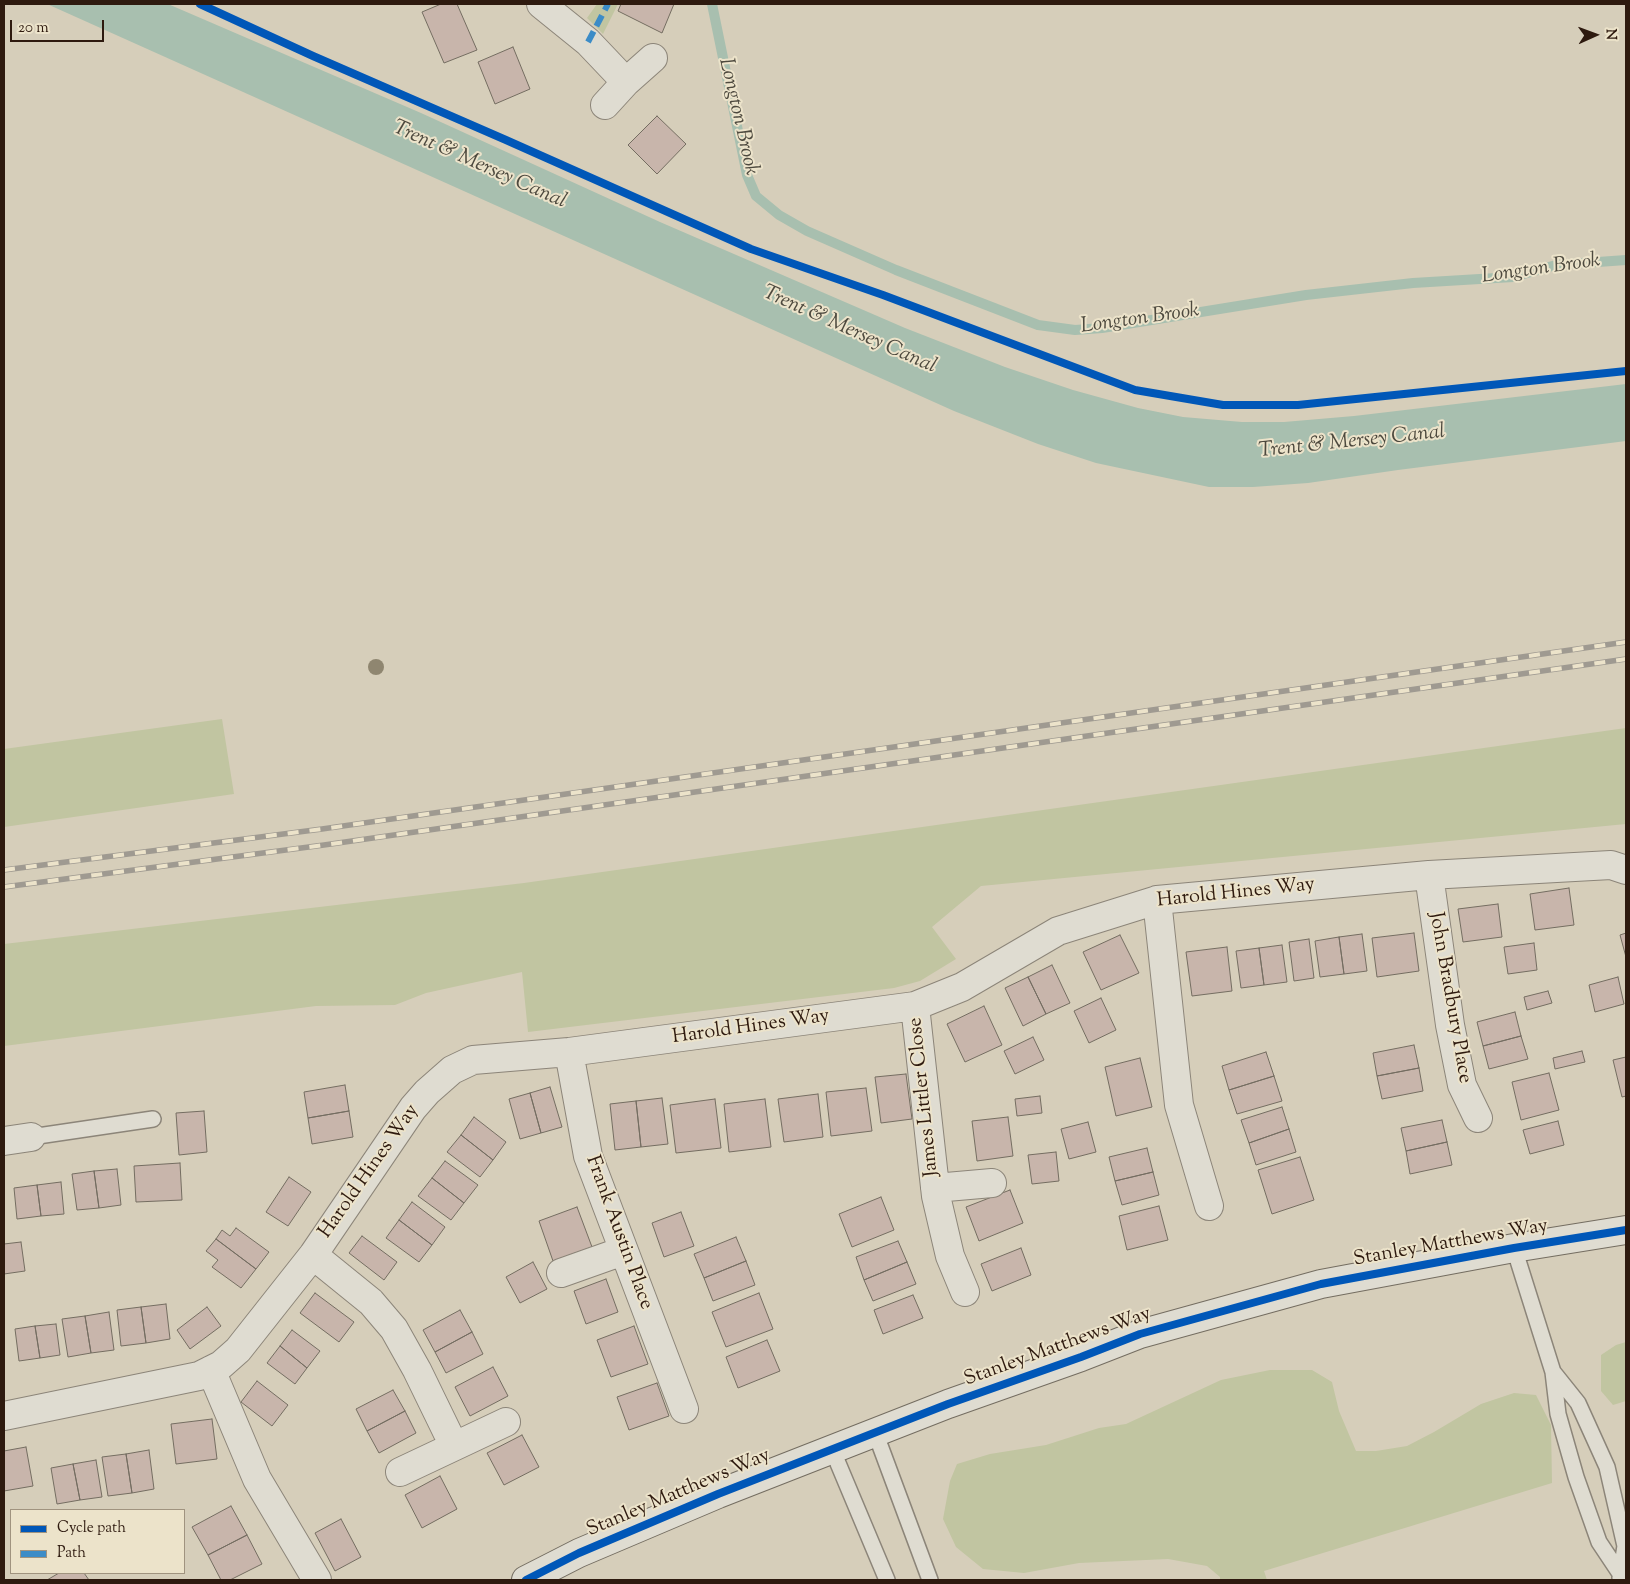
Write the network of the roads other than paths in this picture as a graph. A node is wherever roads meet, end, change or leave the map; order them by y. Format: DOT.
graph roads {
  1 [pos="541,4"];
  2 [pos="653,58"];
  3 [pos="626,82"];
  4 [pos="605,105"];
  5 [pos="1626,870"];
  6 [pos="1429,875"];
  7 [pos="1157,900"];
  8 [pos="915,1006"];
  9 [pos="569,1052"];
  10 [pos="1478,1118"];
  11 [pos="153,1119"];
  12 [pos="31,1137"];
  13 [pos="4,1141"];
  14 [pos="992,1183"];
  15 [pos="935,1188"];
  16 [pos="1209,1206"];
  17 [pos="1626,1230"];
  18 [pos="1514,1248"];
  19 [pos="623,1251"];
  20 [pos="313,1255"];
  21 [pos="561,1273"];
  22 [pos="965,1292"];
  23 [pos="211,1370"];
  24 [pos="1553,1372"];
  25 [pos="684,1409"];
  26 [pos="4,1416"];
  27 [pos="506,1422"];
  28 [pos="875,1432"];
  29 [pos="454,1446"];
  30 [pos="832,1449"];
  31 [pos="400,1472"];
  32 [pos="1622,1577"];
  33 [pos="317,1580"];
  34 [pos="526,1580"];
  35 [pos="887,1580"];
  36 [pos="930,1580"];
  37 [pos="1605,1580"];
  1 -- 3 [label="street"];
  2 -- 3 [label="street"];
  3 -- 4 [label="street"];
  5 -- 6 [label="street, Harold Hines Way"];
  6 -- 7 [label="street, Harold Hines Way"];
  6 -- 10 [label="street, John Bradbury Place"];
  7 -- 8 [label="street, Harold Hines Way"];
  7 -- 16 [label="street"];
  8 -- 9 [label="street, Harold Hines Way"];
  8 -- 15 [label="street, James Littler Close"];
  9 -- 19 [label="street, Frank Austin Place"];
  9 -- 20 [label="street, Harold Hines Way"];
  11 -- 12 [label="lane"];
  12 -- 13 [label="street"];
  14 -- 15 [label="street, James Littler Close"];
  15 -- 22 [label="street, James Littler Close"];
  17 -- 18 [label="street, Stanley Matthews Way"];
  18 -- 24 [label="lane"];
  18 -- 28 [label="street, Stanley Matthews Way"];
  19 -- 21 [label="street"];
  19 -- 25 [label="street, Frank Austin Place"];
  20 -- 23 [label="street, Harold Hines Way"];
  20 -- 29 [label="street"];
  23 -- 26 [label="street, Harold Hines Way"];
  23 -- 33 [label="street"];
  24 -- 32 [label="lane"];
  24 -- 32 [label="lane"];
  27 -- 29 [label="street"];
  28 -- 30 [label="street, Stanley Matthews Way"];
  28 -- 36 [label="lane"];
  29 -- 31 [label="street"];
  30 -- 34 [label="street, Stanley Matthews Way"];
  30 -- 35 [label="lane"];
  32 -- 37 [label="lane"];
}
